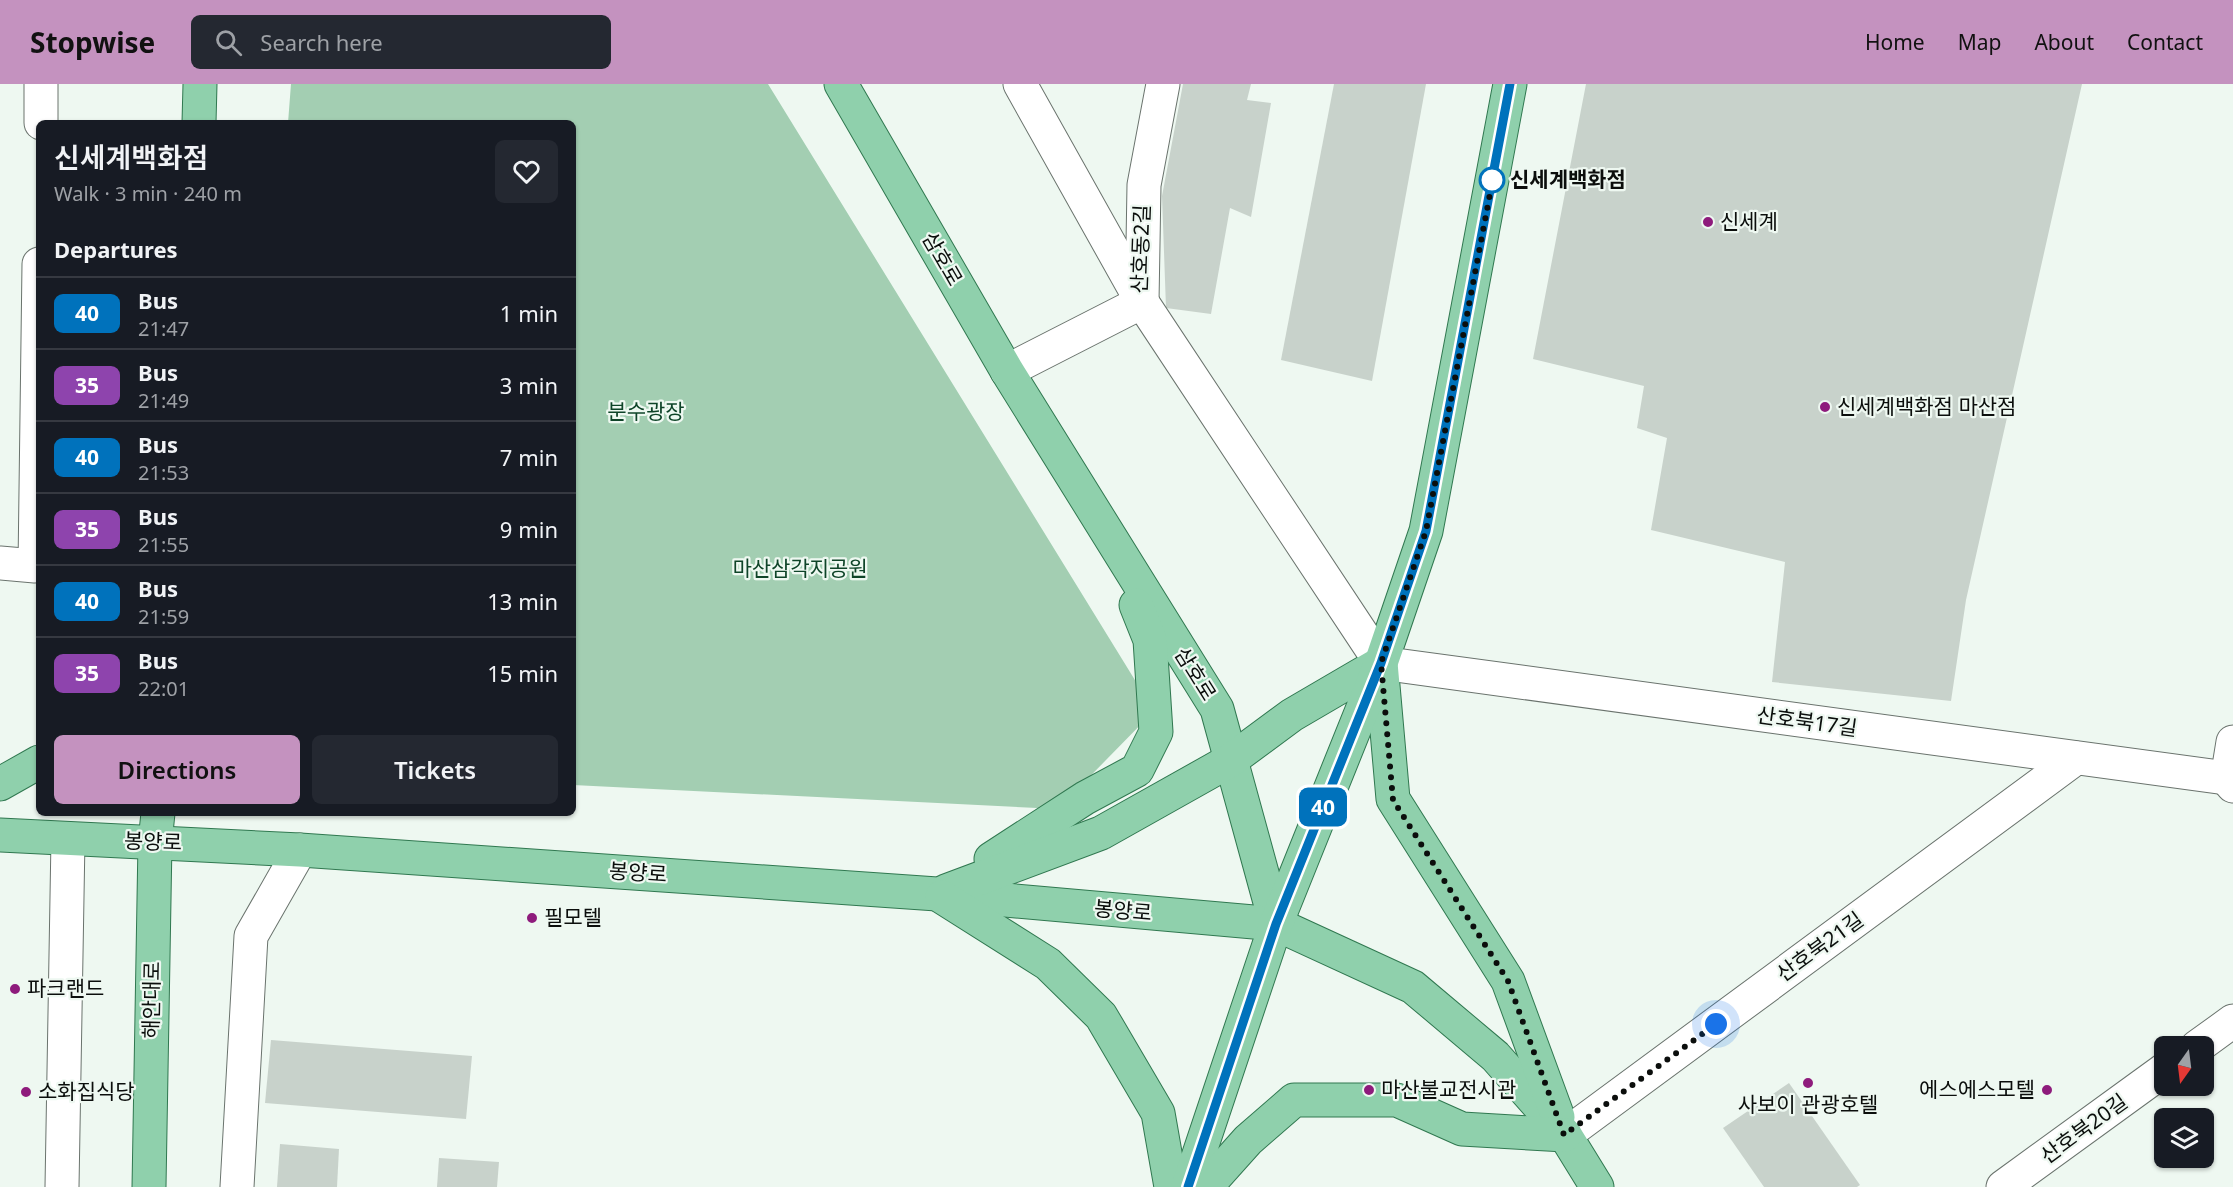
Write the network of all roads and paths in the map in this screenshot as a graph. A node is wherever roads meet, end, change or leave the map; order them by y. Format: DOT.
graph roads {
  1 [pos="41,84"];
  2 [pos="200,84"];
  3 [pos="841,84"];
  4 [pos="1020,84"];
  5 [pos="1163,84"];
  6 [pos="1510,84"];
  7 [pos="41,120"];
  8 [pos="199,120"];
  9 [pos="1142,302"];
  10 [pos="1007,371"];
  11 [pos="36,490"];
  12 [pos="1107,534"];
  13 [pos="0,563"];
  14 [pos="1381,663"];
  15 [pos="2233,741"];
  16 [pos="2076,758"];
  17 [pos="1231,760"];
  18 [pos="36,764"];
  19 [pos="2231,781"];
  20 [pos="0,784"];
  21 [pos="156,827"];
  22 [pos="0,835"];
  23 [pos="68,839"];
  24 [pos="300,850"];
  25 [pos="938,894"];
  26 [pos="1276,924"];
  27 [pos="2233,1021"];
  28 [pos="2212,1036"];
  29 [pos="2154,1077"];
  30 [pos="1564,1135"];
  31 [pos="62,1187"];
  32 [pos="149,1187"];
  33 [pos="237,1187"];
  34 [pos="1171,1187"];
  35 [pos="1188,1187"];
  36 [pos="1206,1187"];
  37 [pos="1597,1187"];
  38 [pos="2003,1187"];
  1 -- 7 [label="street"];
  2 -- 8 [label="main road"];
  3 -- 10 [label="main road, 삼호로"];
  4 -- 9 [label="street"];
  5 -- 9 [label="street, 산호동2길"];
  6 -- 14 [label="main road"];
  9 -- 10 [label="street, 산호동2길"];
  9 -- 14 [label="street"];
  10 -- 12 [label="main road, 삼호로"];
  11 -- 13 [label="street"];
  12 -- 17 [label="main road, 삼호로"];
  12 -- 25 [label="main road"];
  14 -- 16 [label="street, 산호북17길"];
  14 -- 17 [label="main road"];
  14 -- 26 [label="main road"];
  14 -- 30 [label="main road"];
  15 -- 19 [label="street"];
  16 -- 19 [label="street, 산호북17길"];
  16 -- 30 [label="street, 산호북21길"];
  17 -- 25 [label="main road"];
  17 -- 26 [label="main road, 삼호로"];
  18 -- 20 [label="main road"];
  21 -- 23 [label="main road, 봉양로"];
  21 -- 24 [label="main road, 봉양로"];
  21 -- 32 [label="main road, 해안대로"];
  22 -- 23 [label="main road, 봉양로"];
  23 -- 31 [label="street"];
  24 -- 25 [label="main road, 봉양로"];
  24 -- 33 [label="street"];
  25 -- 26 [label="main road, 봉양로"];
  25 -- 34 [label="main road"];
  26 -- 30 [label="main road"];
  26 -- 35 [label="main road"];
  27 -- 28 [label="street"];
  29 -- 38 [label="street, 산호북20길"];
  30 -- 36 [label="main road"];
  30 -- 37 [label="main road"];
}
